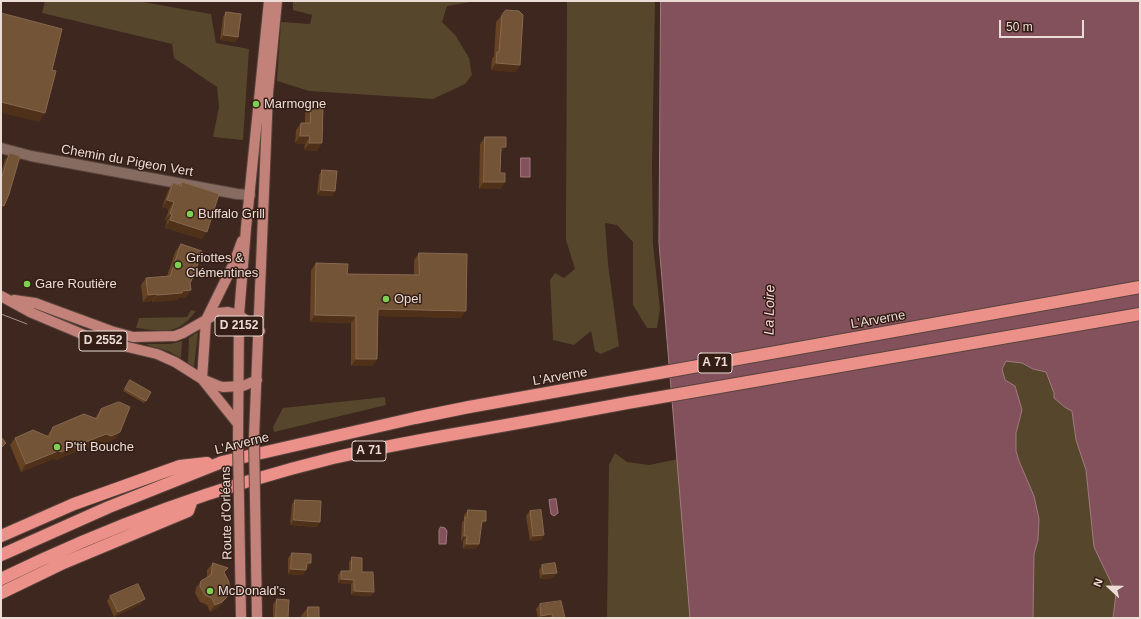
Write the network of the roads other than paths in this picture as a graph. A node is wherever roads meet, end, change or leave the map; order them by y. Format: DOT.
graph roads {
  1 [pos="269,1"];
  2 [pos="277,1"];
  3 [pos="1,148"];
  4 [pos="250,195"];
  5 [pos="246,228"];
  6 [pos="1140,287"];
  7 [pos="2,297"];
  8 [pos="1140,314"];
  9 [pos="239,315"];
  10 [pos="206,320"];
  11 [pos="260,331"];
  12 [pos="202,379"];
  13 [pos="257,380"];
  14 [pos="238,386"];
  15 [pos="238,424"];
  16 [pos="222,462"];
  17 [pos="192,500"];
  18 [pos="1,536"];
  19 [pos="1,555"];
  20 [pos="1,579"];
  21 [pos="1,593"];
  22 [pos="241,618"];
  23 [pos="257,618"];
  1 -- 4 [label="main road, Route d'Orléans / D 2152"];
  2 -- 11 [label="main road, D 2152"];
  3 -- 4 [label="street, Chemin du Pigeon Vert"];
  4 -- 5 [label="main road, Route d'Orléans / D 2152"];
  5 -- 9 [label="main road, Route d'Orléans / D 2152"];
  5 -- 10 [label="main road"];
  6 -- 16 [label="highway, L'Arverne / A 71"];
  7 -- 10 [label="main road, D 2552"];
  7 -- 12 [label="main road, D 2552"];
  8 -- 17 [label="highway, A 71"];
  9 -- 10 [label="main road"];
  9 -- 11 [label="main road"];
  9 -- 14 [label="main road, Route d'Orléans / D 2152"];
  10 -- 12 [label="main road"];
  11 -- 13 [label="main road, D 2152"];
  12 -- 14 [label="main road"];
  12 -- 15 [label="main road"];
  13 -- 14 [label="main road"];
  13 -- 23 [label="main road, D 2152, bridge"];
  14 -- 15 [label="main road, Route d'Orléans / D 2152"];
  15 -- 22 [label="main road, Route d'Orléans / D 2152, bridge"];
  16 -- 18 [label="highway"];
  16 -- 19 [label="highway, L'Arverne / A 71"];
  17 -- 20 [label="highway, A 71"];
  17 -- 21 [label="highway"];
}
